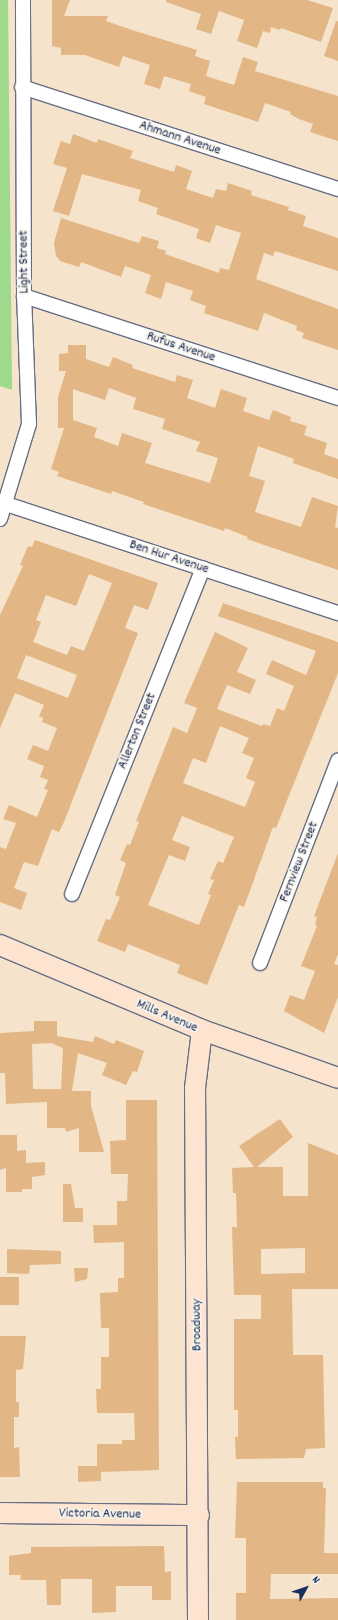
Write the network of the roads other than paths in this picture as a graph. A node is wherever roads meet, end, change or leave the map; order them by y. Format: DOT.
graph roads {
  1 [pos="24,0"];
  2 [pos="22,87"];
  3 [pos="338,189"];
  4 [pos="24,296"];
  5 [pos="338,398"];
  6 [pos="3,503"];
  7 [pos="0,519"];
  8 [pos="202,568"];
  9 [pos="338,613"];
  10 [pos="338,761"];
  11 [pos="72,894"];
  12 [pos="0,945"];
  13 [pos="260,963"];
  14 [pos="202,1030"];
  15 [pos="338,1078"];
  16 [pos="0,1513"];
  17 [pos="199,1516"];
  18 [pos="198,1620"];
  1 -- 2 [label="street, Light Street"];
  2 -- 3 [label="street, Ahmann Avenue"];
  2 -- 4 [label="street, Light Street"];
  4 -- 5 [label="street, Rufus Avenue"];
  4 -- 6 [label="street, Light Street"];
  6 -- 7 [label="street, Light Street"];
  6 -- 8 [label="street, Ben Hur Avenue"];
  8 -- 9 [label="street, Ben Hur Avenue"];
  8 -- 11 [label="street, Allerton Street"];
  10 -- 13 [label="street, Fernview Street"];
  12 -- 14 [label="street, Mills Avenue"];
  14 -- 15 [label="street, Mills Avenue"];
  14 -- 17 [label="street, Broadway"];
  16 -- 17 [label="street, Victoria Avenue"];
  17 -- 18 [label="street, Broadway"];
}
